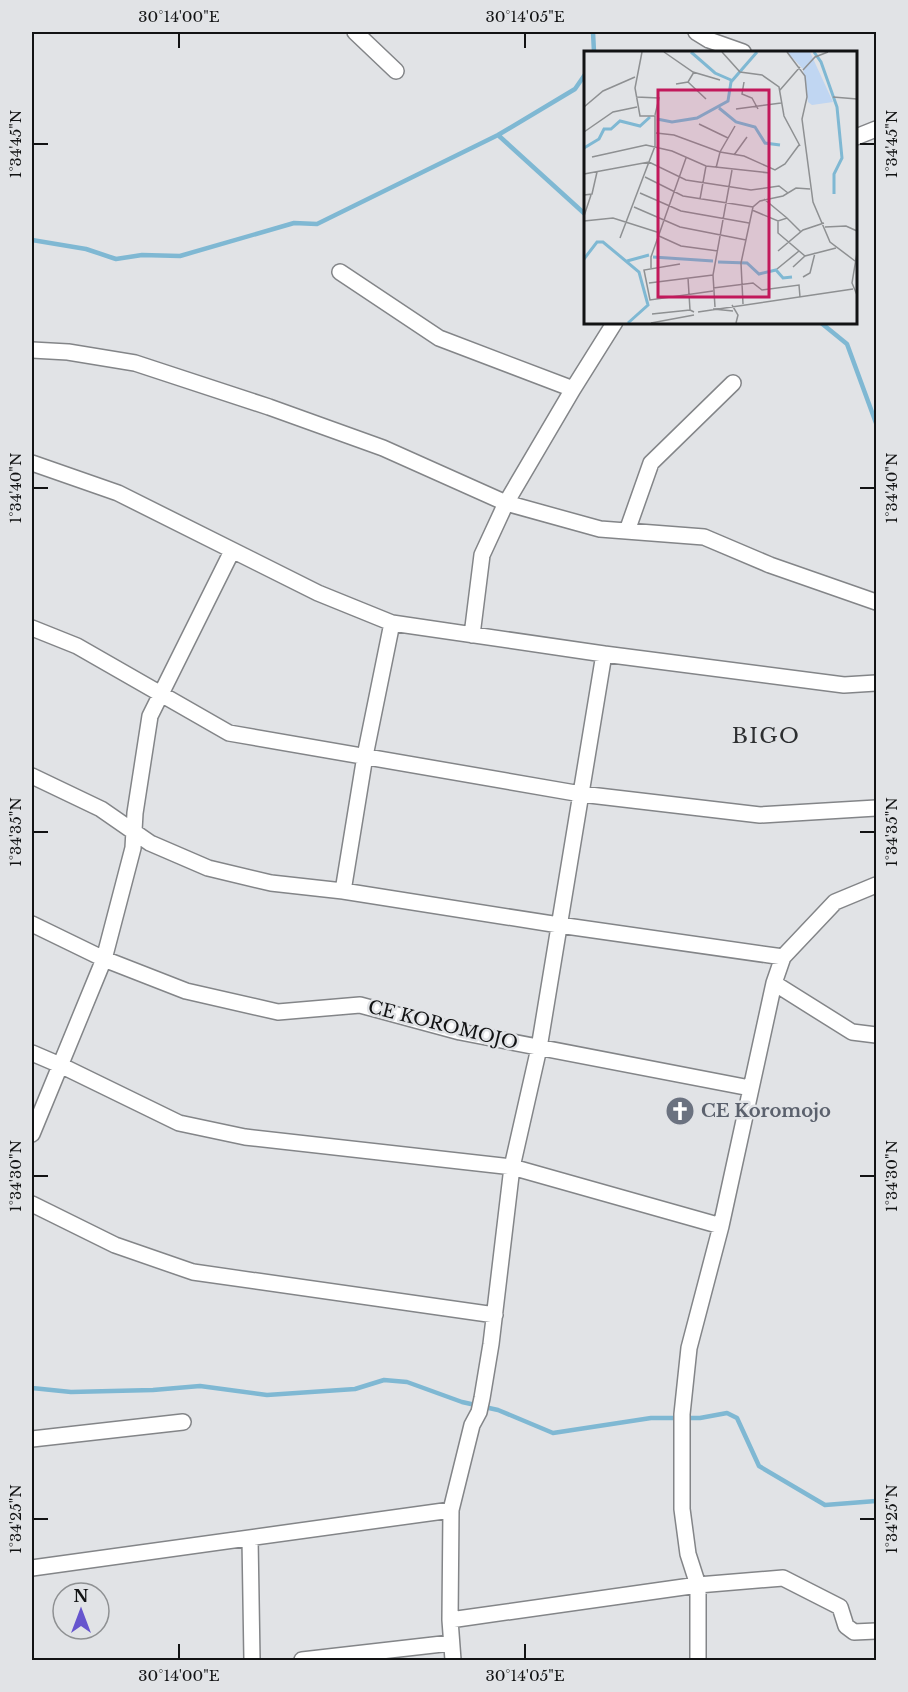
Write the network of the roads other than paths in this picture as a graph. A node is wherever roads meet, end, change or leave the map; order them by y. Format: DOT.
graph roads {
  1 [pos="355,32"];
  2 [pos="696,32"];
  3 [pos="740,51"];
  4 [pos="396,71"];
  5 [pos="876,129"];
  6 [pos="857,136"];
  7 [pos="340,272"];
  8 [pos="614,324"];
  9 [pos="32,350"];
  10 [pos="734,383"];
  11 [pos="573,389"];
  12 [pos="32,463"];
  13 [pos="506,503"];
  14 [pos="627,531"];
  15 [pos="232,551"];
  16 [pos="876,602"];
  17 [pos="392,623"];
  18 [pos="32,628"];
  19 [pos="472,634"];
  20 [pos="604,654"];
  21 [pos="876,683"];
  22 [pos="162,694"];
  23 [pos="365,756"];
  24 [pos="32,776"];
  25 [pos="581,794"];
  26 [pos="876,808"];
  27 [pos="134,831"];
  28 [pos="875,890"];
  29 [pos="343,891"];
  30 [pos="32,924"];
  31 [pos="559,925"];
  32 [pos="783,957"];
  33 [pos="104,959"];
  34 [pos="774,982"];
  35 [pos="876,1035"];
  36 [pos="539,1048"];
  37 [pos="32,1053"];
  38 [pos="60,1065"];
  39 [pos="750,1089"];
  40 [pos="32,1134"];
  41 [pos="512,1167"];
  42 [pos="32,1204"];
  43 [pos="721,1226"];
  44 [pos="495,1315"];
  45 [pos="183,1422"];
  46 [pos="32,1439"];
  47 [pos="451,1510"];
  48 [pos="250,1539"];
  49 [pos="32,1568"];
  50 [pos="698,1585"];
  51 [pos="450,1620"];
  52 [pos="876,1630"];
  53 [pos="451,1643"];
  54 [pos="252,1660"];
  55 [pos="302,1660"];
  56 [pos="453,1660"];
  57 [pos="698,1660"];
  1 -- 4 [label="street"];
  2 -- 3 [label="street"];
  5 -- 6 [label="street"];
  7 -- 11 [label="street"];
  8 -- 11 [label="street"];
  9 -- 13 [label="street"];
  10 -- 14 [label="street"];
  11 -- 13 [label="street"];
  12 -- 15 [label="street"];
  13 -- 14 [label="street"];
  13 -- 19 [label="street"];
  14 -- 16 [label="street"];
  15 -- 17 [label="street"];
  15 -- 22 [label="street"];
  17 -- 19 [label="street"];
  17 -- 23 [label="street"];
  18 -- 22 [label="street"];
  19 -- 20 [label="street"];
  20 -- 21 [label="street"];
  20 -- 25 [label="street"];
  22 -- 23 [label="street"];
  22 -- 27 [label="street"];
  23 -- 25 [label="street"];
  23 -- 29 [label="street"];
  24 -- 27 [label="street"];
  25 -- 26 [label="street"];
  25 -- 31 [label="street"];
  27 -- 29 [label="street"];
  27 -- 33 [label="street"];
  28 -- 32 [label="street"];
  29 -- 31 [label="street"];
  30 -- 33 [label="street, CE KOROMOJO"];
  31 -- 32 [label="street"];
  31 -- 36 [label="street"];
  32 -- 34 [label="street"];
  33 -- 36 [label="street, CE KOROMOJO"];
  33 -- 38 [label="street"];
  34 -- 35 [label="street"];
  34 -- 39 [label="street"];
  36 -- 39 [label="street, CE KOROMOJO"];
  36 -- 41 [label="street"];
  37 -- 38 [label="street"];
  38 -- 40 [label="street"];
  38 -- 41 [label="street"];
  39 -- 43 [label="street"];
  41 -- 43 [label="street"];
  41 -- 44 [label="street"];
  42 -- 44 [label="street"];
  43 -- 50 [label="street"];
  44 -- 47 [label="street"];
  45 -- 46 [label="street"];
  47 -- 48 [label="street"];
  47 -- 51 [label="street"];
  48 -- 49 [label="street"];
  48 -- 54 [label="street"];
  50 -- 51 [label="street"];
  50 -- 52 [label="street"];
  50 -- 57 [label="street"];
  51 -- 53 [label="street"];
  53 -- 55 [label="street"];
  53 -- 56 [label="street"];
}
